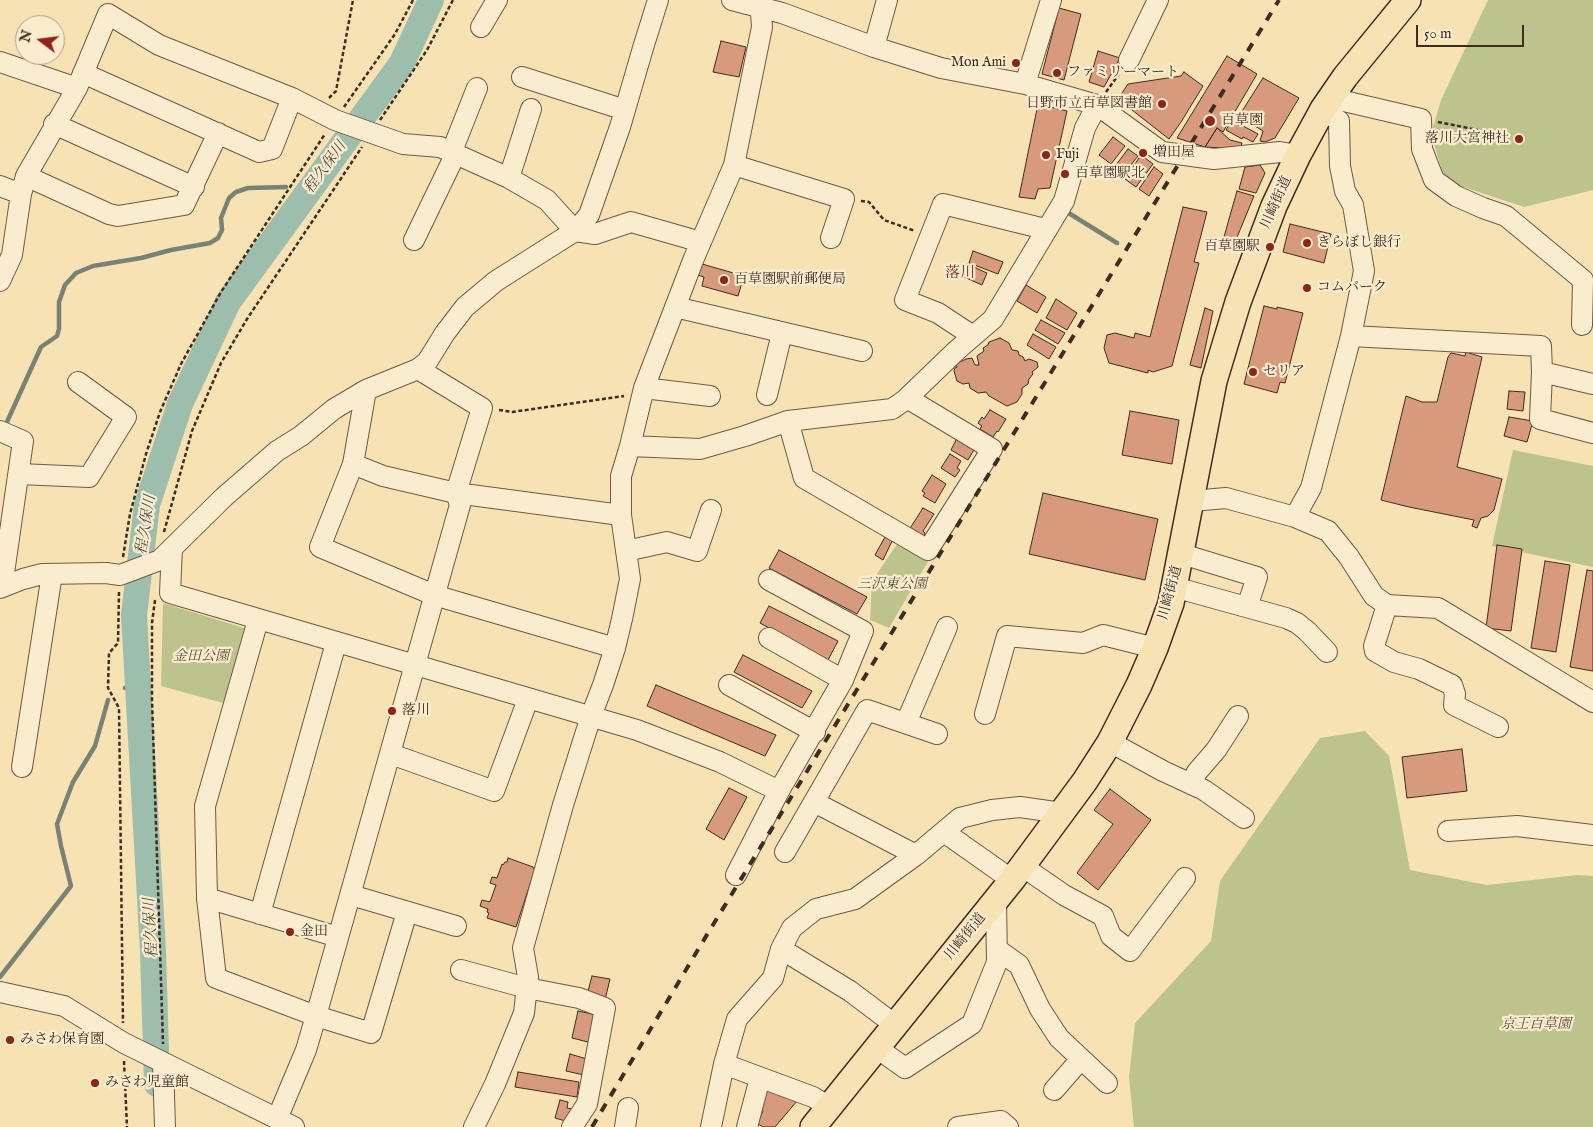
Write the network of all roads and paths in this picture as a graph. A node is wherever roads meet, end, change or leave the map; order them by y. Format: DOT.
graph roads {
  1 [pos="353,0"];
  2 [pos="413,0"];
  3 [pos="497,0"];
  4 [pos="658,0"];
  5 [pos="732,0"];
  6 [pos="887,0"];
  7 [pos="1051,0"];
  8 [pos="1158,0"];
  9 [pos="1408,0"];
  10 [pos="760,4"];
  11 [pos="481,27"];
  12 [pos="874,47"];
  13 [pos="1129,60"];
  14 [pos="0,62"];
  15 [pos="522,77"];
  16 [pos="80,80"];
  17 [pos="1025,84"];
  18 [pos="477,88"];
  19 [pos="292,98"];
  20 [pos="1327,103"];
  21 [pos="1096,105"];
  22 [pos="531,109"];
  23 [pos="315,110"];
  24 [pos="625,110"];
  25 [pos="1421,119"];
  26 [pos="336,120"];
  27 [pos="54,124"];
  28 [pos="218,133"];
  29 [pos="1508,136"];
  30 [pos="454,152"];
  31 [pos="1298,154"];
  32 [pos="734,165"];
  33 [pos="509,178"];
  34 [pos="23,185"];
  35 [pos="0,186"];
  36 [pos="194,187"];
  37 [pos="844,199"];
  38 [pos="1045,229"];
  39 [pos="575,231"];
  40 [pos="932,234"];
  41 [pos="831,238"];
  42 [pos="414,240"];
  43 [pos="701,242"];
  44 [pos="6,252"];
  45 [pos="0,281"];
  46 [pos="675,307"];
  47 [pos="1582,325"];
  48 [pos="782,333"];
  49 [pos="973,336"];
  50 [pos="1351,336"];
  51 [pos="862,351"];
  52 [pos="418,369"];
  53 [pos="1542,372"];
  54 [pos="78,382"];
  55 [pos="1593,384"];
  56 [pos="366,390"];
  57 [pos="643,391"];
  58 [pos="710,396"];
  59 [pos="767,396"];
  60 [pos="907,398"];
  61 [pos="482,408"];
  62 [pos="788,420"];
  63 [pos="0,431"];
  64 [pos="1593,433"];
  65 [pos="630,446"];
  66 [pos="353,464"];
  67 [pos="19,474"];
  68 [pos="456,493"];
  69 [pos="1192,501"];
  70 [pos="711,510"];
  71 [pos="621,514"];
  72 [pos="1295,517"];
  73 [pos="626,551"];
  74 [pos="166,554"];
  75 [pos="1182,554"];
  76 [pos="52,574"];
  77 [pos="769,580"];
  78 [pos="1174,587"];
  79 [pos="1,588"];
  80 [pos="434,595"];
  81 [pos="1387,605"];
  82 [pos="1247,607"];
  83 [pos="258,620"];
  84 [pos="947,628"];
  85 [pos="769,638"];
  86 [pos="336,643"];
  87 [pos="615,648"];
  88 [pos="1155,648"];
  89 [pos="1327,652"];
  90 [pos="416,665"];
  91 [pos="843,680"];
  92 [pos="729,685"];
  93 [pos="528,699"];
  94 [pos="1593,702"];
  95 [pos="985,714"];
  96 [pos="591,716"];
  97 [pos="1238,716"];
  98 [pos="906,723"];
  99 [pos="1498,727"];
  100 [pos="815,732"];
  101 [pos="938,734"];
  102 [pos="1110,742"];
  103 [pos="391,754"];
  104 [pos="22,767"];
  105 [pos="1191,784"];
  106 [pos="779,791"];
  107 [pos="814,802"];
  108 [pos="1062,813"];
  109 [pos="1244,818"];
  110 [pos="1448,831"];
  111 [pos="944,832"];
  112 [pos="1593,835"];
  113 [pos="785,852"];
  114 [pos="916,855"];
  115 [pos="1017,873"];
  116 [pos="736,875"];
  117 [pos="1185,878"];
  118 [pos="351,895"];
  119 [pos="207,898"];
  120 [pos="996,900"];
  121 [pos="407,912"];
  122 [pos="260,914"];
  123 [pos="456,926"];
  124 [pos="338,937"];
  125 [pos="781,949"];
  126 [pos="998,950"];
  127 [pos="461,970"];
  128 [pos="527,988"];
  129 [pos="0,992"];
  130 [pos="316,1016"];
  131 [pos="895,1025"];
  132 [pos="126,1044"];
  133 [pos="878,1048"];
  134 [pos="1082,1059"];
  135 [pos="161,1062"];
  136 [pos="724,1064"];
  137 [pos="760,1078"];
  138 [pos="1107,1082"];
  139 [pos="1054,1090"];
  140 [pos="829,1107"];
  141 [pos="285,1123"];
  142 [pos="128,1127"];
  143 [pos="165,1127"];
  144 [pos="474,1127"];
  145 [pos="572,1127"];
  146 [pos="711,1127"];
  147 [pos="747,1127"];
  148 [pos="813,1127"];
  149 [pos="958,1127"];
  150 [pos="1008,1127"];
  1 -- 23 [label="path"];
  2 -- 26 [label="path"];
  3 -- 11 [label="street"];
  4 -- 24 [label="street"];
  5 -- 10 [label="street"];
  6 -- 12 [label="street"];
  7 -- 17 [label="street"];
  8 -- 13 [label="street"];
  9 -- 20 [label="main road, 川崎街道"];
  10 -- 12 [label="street"];
  10 -- 32 [label="street"];
  12 -- 17 [label="street"];
  14 -- 16 [label="street"];
  15 -- 24 [label="street"];
  16 -- 19 [label="street"];
  16 -- 27 [label="street"];
  16 -- 28 [label="street"];
  17 -- 21 [label="street"];
  18 -- 30 [label="street"];
  19 -- 23 [label="street"];
  19 -- 28 [label="street"];
  20 -- 25 [label="street"];
  20 -- 31 [label="main road, 川崎街道"];
  20 -- 50 [label="street"];
  21 -- 31 [label="street"];
  21 -- 38 [label="street"];
  22 -- 33 [label="street"];
  23 -- 26 [label="street"];
  24 -- 39 [label="street"];
  25 -- 29 [label="path"];
  25 -- 47 [label="street"];
  26 -- 30 [label="street"];
  27 -- 34 [label="street"];
  27 -- 36 [label="street"];
  28 -- 36 [label="street"];
  30 -- 33 [label="street"];
  30 -- 42 [label="street"];
  31 -- 69 [label="main road, 川崎街道"];
  32 -- 37 [label="street"];
  32 -- 43 [label="street"];
  33 -- 39 [label="street"];
  34 -- 35 [label="street"];
  34 -- 36 [label="street"];
  34 -- 44 [label="street"];
  37 -- 40 [label="path"];
  37 -- 41 [label="street"];
  38 -- 40 [label="street"];
  38 -- 49 [label="street"];
  39 -- 43 [label="street"];
  39 -- 52 [label="street"];
  40 -- 49 [label="street"];
  43 -- 46 [label="street"];
  44 -- 45 [label="street"];
  46 -- 48 [label="street"];
  46 -- 57 [label="street"];
  48 -- 51 [label="street"];
  48 -- 59 [label="street"];
  49 -- 60 [label="street"];
  50 -- 53 [label="street"];
  50 -- 72 [label="street"];
  52 -- 56 [label="street"];
  52 -- 61 [label="street"];
  53 -- 55 [label="street"];
  53 -- 64 [label="street"];
  54 -- 67 [label="street"];
  56 -- 66 [label="street"];
  56 -- 74 [label="street"];
  57 -- 58 [label="street"];
  57 -- 61 [label="path"];
  57 -- 65 [label="street"];
  60 -- 62 [label="street"];
  60 -- 62 [label="street"];
  61 -- 68 [label="street"];
  62 -- 65 [label="street"];
  63 -- 67 [label="street"];
  65 -- 71 [label="street"];
  66 -- 68 [label="street"];
  66 -- 80 [label="street"];
  67 -- 79 [label="street"];
  68 -- 71 [label="street"];
  68 -- 80 [label="street"];
  69 -- 72 [label="street"];
  69 -- 75 [label="main road, 川崎街道"];
  70 -- 73 [label="street"];
  71 -- 73 [label="street"];
  72 -- 81 [label="street"];
  73 -- 87 [label="street"];
  74 -- 76 [label="street"];
  74 -- 83 [label="street"];
  75 -- 78 [label="main road, 川崎街道"];
  75 -- 82 [label="street"];
  76 -- 79 [label="street"];
  76 -- 104 [label="street"];
  77 -- 91 [label="street"];
  78 -- 82 [label="street"];
  78 -- 88 [label="main road, 川崎街道"];
  80 -- 87 [label="street"];
  80 -- 90 [label="street"];
  81 -- 94 [label="street"];
  81 -- 99 [label="street"];
  82 -- 89 [label="street"];
  83 -- 86 [label="street"];
  83 -- 119 [label="street"];
  84 -- 98 [label="street"];
  85 -- 91 [label="street"];
  86 -- 90 [label="street"];
  86 -- 122 [label="street"];
  87 -- 96 [label="street"];
  88 -- 95 [label="street"];
  88 -- 102 [label="main road, 川崎街道"];
  90 -- 93 [label="street"];
  90 -- 103 [label="street"];
  91 -- 100 [label="street"];
  92 -- 100 [label="street"];
  93 -- 96 [label="street"];
  93 -- 103 [label="street"];
  96 -- 106 [label="street"];
  96 -- 128 [label="street"];
  97 -- 105 [label="street"];
  98 -- 101 [label="street"];
  98 -- 107 [label="street"];
  100 -- 106 [label="street"];
  102 -- 105 [label="street"];
  102 -- 108 [label="main road, 川崎街道"];
  103 -- 118 [label="street"];
  105 -- 109 [label="street"];
  106 -- 116 [label="street"];
  107 -- 113 [label="street"];
  107 -- 114 [label="street"];
  108 -- 111 [label="street"];
  108 -- 115 [label="main road, 川崎街道"];
  110 -- 112 [label="street"];
  111 -- 114 [label="street"];
  111 -- 115 [label="street"];
  114 -- 125 [label="street"];
  115 -- 117 [label="street"];
  115 -- 120 [label="main road, 川崎街道"];
  118 -- 121 [label="street"];
  118 -- 124 [label="street"];
  119 -- 122 [label="street"];
  119 -- 130 [label="street"];
  120 -- 126 [label="street"];
  120 -- 131 [label="main road, 川崎街道"];
  121 -- 123 [label="street"];
  121 -- 130 [label="street"];
  122 -- 124 [label="street"];
  124 -- 130 [label="street"];
  125 -- 131 [label="street"];
  125 -- 136 [label="street"];
  126 -- 133 [label="street"];
  126 -- 134 [label="street"];
  127 -- 128 [label="street"];
  128 -- 144 [label="street"];
  128 -- 145 [label="street"];
  129 -- 132 [label="street"];
  130 -- 141 [label="street"];
  131 -- 133 [label="main road, 川崎街道"];
  132 -- 135 [label="street"];
  132 -- 142 [label="path"];
  133 -- 140 [label="main road, 川崎街道"];
  134 -- 138 [label="street"];
  134 -- 139 [label="street"];
  135 -- 141 [label="street"];
  135 -- 143 [label="street"];
  136 -- 137 [label="street"];
  136 -- 146 [label="street"];
  137 -- 140 [label="street"];
  137 -- 147 [label="street"];
  140 -- 148 [label="main road, 川崎街道"];
  149 -- 150 [label="street"];
}
